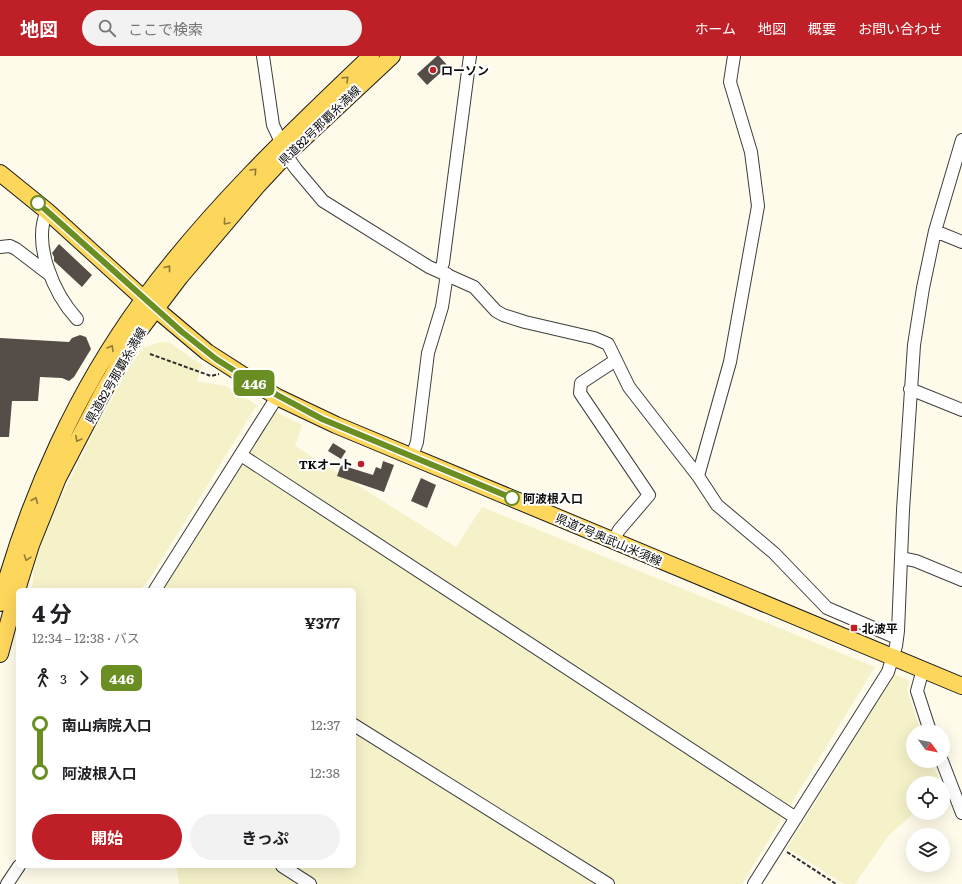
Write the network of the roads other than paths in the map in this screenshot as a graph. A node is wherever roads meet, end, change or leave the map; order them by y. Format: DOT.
graph roads {
  1 [pos="263,56"];
  2 [pos="371,56"];
  3 [pos="392,56"];
  4 [pos="470,56"];
  5 [pos="734,56"];
  6 [pos="962,140"];
  7 [pos="284,149"];
  8 [pos="0,174"];
  9 [pos="47,211"];
  10 [pos="935,231"];
  11 [pos="962,242"];
  12 [pos="0,247"];
  13 [pos="444,273"];
  14 [pos="50,275"];
  15 [pos="149,304"];
  16 [pos="77,319"];
  17 [pos="616,360"];
  18 [pos="910,389"];
  19 [pos="277,397"];
  20 [pos="962,410"];
  21 [pos="242,455"];
  22 [pos="412,456"];
  23 [pos="698,476"];
  24 [pos="613,541"];
  25 [pos="902,558"];
  26 [pos="962,580"];
  27 [pos="18,588"];
  28 [pos="156,588"];
  29 [pos="16,595"];
  30 [pos="0,603"];
  31 [pos="897,638"];
  32 [pos="0,654"];
  33 [pos="893,657"];
  34 [pos="923,670"];
  35 [pos="962,686"];
  36 [pos="928,724"];
  37 [pos="356,726"];
  38 [pos="945,768"];
  39 [pos="962,813"];
  40 [pos="796,818"];
  41 [pos="18,868"];
  42 [pos="285,868"];
  43 [pos="10,883"];
  44 [pos="310,884"];
  45 [pos="608,884"];
  46 [pos="754,884"];
  1 -- 7 [label="street"];
  7 -- 2 [label="main road, 県道82号那覇糸満線, one-way"];
  3 -- 7 [label="main road, 県道82号那覇糸満線"];
  4 -- 13 [label="street"];
  5 -- 23 [label="street"];
  6 -- 10 [label="street"];
  7 -- 13 [label="street"];
  7 -- 15 [label="main road, 県道82号那覇糸満線"];
  8 -- 9 [label="main road, 県道7号奥武山米須線"];
  9 -- 14 [label="street"];
  9 -- 15 [label="main road, 県道7号奥武山米須線"];
  10 -- 11 [label="street"];
  10 -- 18 [label="street"];
  12 -- 14 [label="street"];
  13 -- 17 [label="street"];
  13 -- 22 [label="street"];
  14 -- 16 [label="street"];
  15 -- 19 [label="main road, 県道7号奥武山米須線"];
  15 -- 27 [label="main road, 県道82号那覇糸満線, one-way"];
  30 -- 15 [label="main road, 県道82号那覇糸満線, one-way"];
  17 -- 23 [label="street"];
  17 -- 24 [label="street"];
  18 -- 20 [label="street"];
  18 -- 25 [label="street"];
  19 -- 21 [label="street"];
  19 -- 22 [label="main road, 県道7号奥武山米須線"];
  21 -- 28 [label="street"];
  21 -- 40 [label="street"];
  22 -- 24 [label="main road, 県道7号奥武山米須線"];
  23 -- 31 [label="street"];
  24 -- 33 [label="main road, 県道7号奥武山米須線"];
  25 -- 26 [label="street"];
  25 -- 31 [label="street"];
  29 -- 32 [label="main road, 県道82号那覇糸満線, one-way"];
  31 -- 33 [label="street"];
  33 -- 34 [label="main road, 県道7号奥武山米須線"];
  33 -- 40 [label="street"];
  34 -- 35 [label="main road, 県道7号奥武山米須線"];
  34 -- 36 [label="street"];
  37 -- 45 [label="street"];
  38 -- 39 [label="street"];
  40 -- 46 [label="street"];
  41 -- 43 [label="street"];
  42 -- 44 [label="street"];
}
